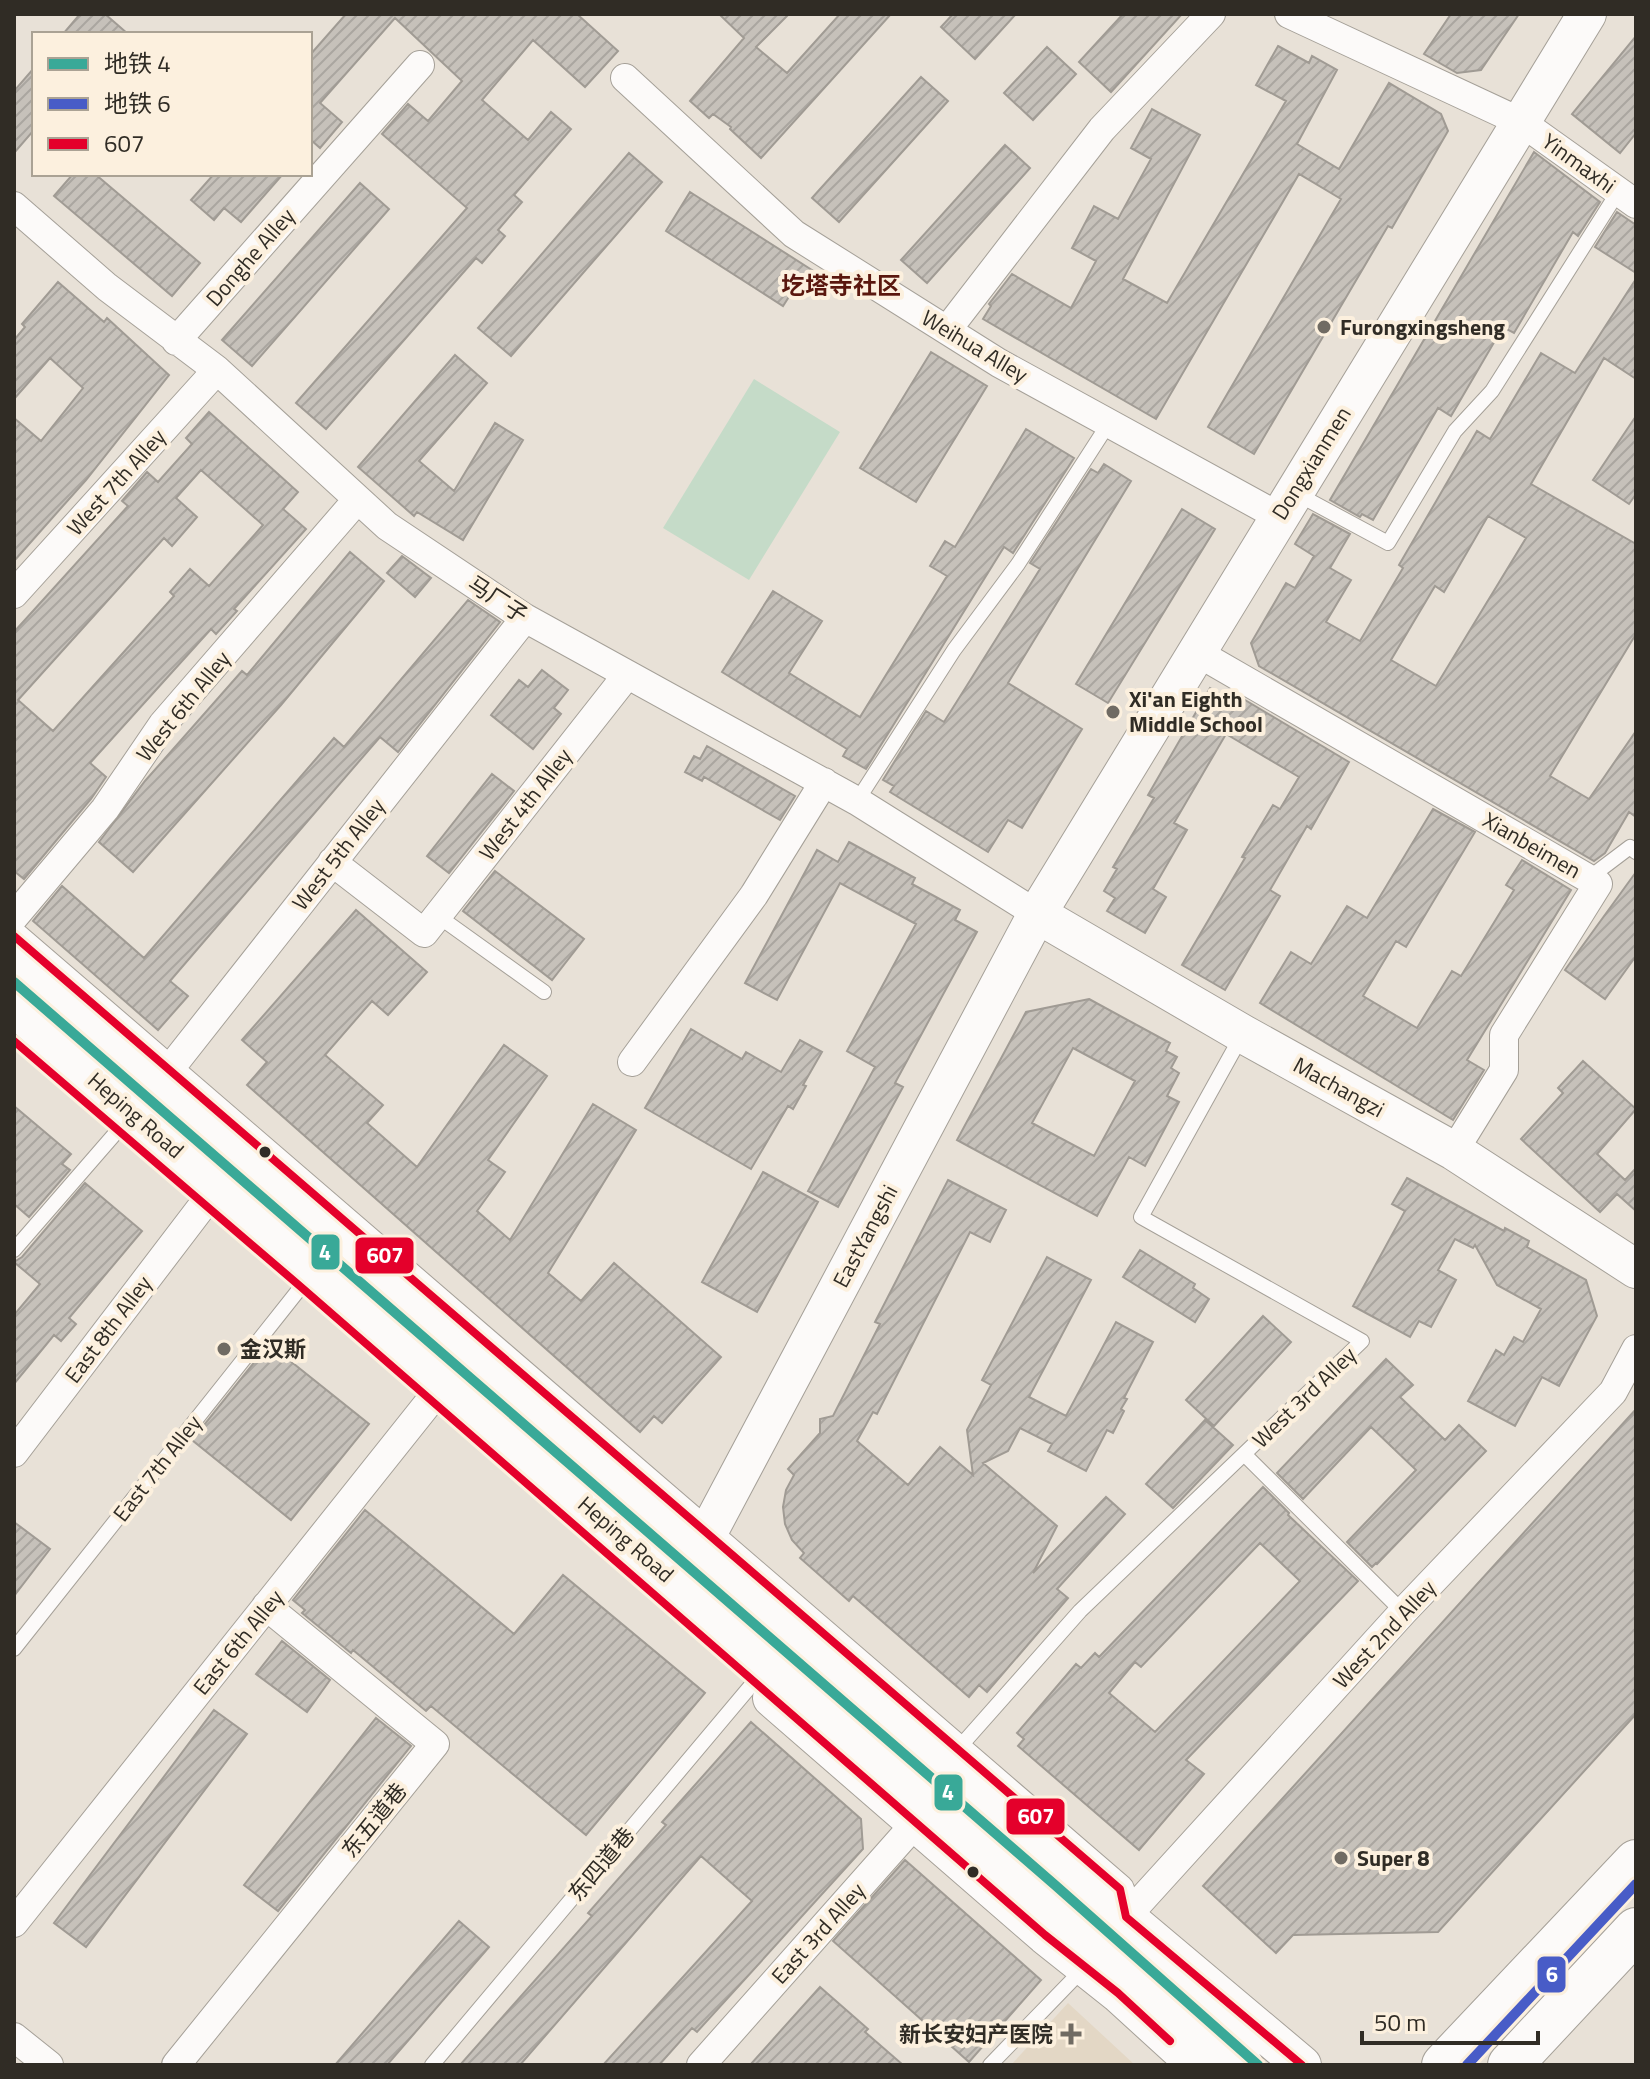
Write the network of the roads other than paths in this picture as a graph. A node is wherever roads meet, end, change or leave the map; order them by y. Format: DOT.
graph roads {
  1 [pos="1211,14"];
  2 [pos="1289,14"];
  3 [pos="1587,14"];
  4 [pos="420,65"];
  5 [pos="625,78"];
  6 [pos="1521,122"];
  7 [pos="1627,198"];
  8 [pos="14,206"];
  9 [pos="947,330"];
  10 [pos="176,341"];
  11 [pos="217,370"];
  12 [pos="1109,423"];
  13 [pos="357,500"];
  14 [pos="1286,504"];
  15 [pos="14,594"];
  16 [pos="525,618"];
  17 [pos="1198,653"];
  18 [pos="627,675"];
  19 [pos="824,782"];
  20 [pos="857,801"];
  21 [pos="1634,846"];
  22 [pos="332,862"];
  23 [pos="1589,878"];
  24 [pos="1037,914"];
  25 [pos="14,917"];
  26 [pos="431,924"];
  27 [pos="14,936"];
  28 [pos="14,971"];
  29 [pos="544,992"];
  30 [pos="14,1007"];
  31 [pos="1243,1034"];
  32 [pos="14,1041"];
  33 [pos="632,1062"];
  34 [pos="143,1101"];
  35 [pos="1454,1151"];
  36 [pos="203,1205"];
  37 [pos="14,1250"];
  38 [pos="1636,1269"];
  39 [pos="301,1287"];
  40 [pos="1636,1349"];
  41 [pos="446,1381"];
  42 [pos="14,1453"];
  43 [pos="1244,1454"];
  44 [pos="700,1547"];
  45 [pos="266,1606"];
  46 [pos="1403,1612"];
  47 [pos="14,1649"];
  48 [pos="762,1672"];
  49 [pos="957,1750"];
  50 [pos="925,1812"];
  51 [pos="1636,1862"];
  52 [pos="14,1923"];
  53 [pos="1636,1930"];
  54 [pos="1105,1943"];
  55 [pos="14,2037"];
  56 [pos="49,2065"];
  57 [pos="176,2065"];
  58 [pos="432,2065"];
  59 [pos="701,2065"];
  60 [pos="990,2065"];
  61 [pos="1197,2065"];
  62 [pos="1244,2065"];
  63 [pos="1302,2065"];
  64 [pos="1444,2065"];
  65 [pos="1510,2065"];
  1 -- 9 [label="street"];
  2 -- 6 [label="street, Yinmaxhi"];
  3 -- 6 [label="main road, Dongxianmen"];
  4 -- 10 [label="street, Donghe Alley"];
  5 -- 9 [label="street, Weihua Alley"];
  6 -- 7 [label="street, Yinmaxhi"];
  6 -- 14 [label="main road, Dongxianmen"];
  7 -- 14 [label="lane"];
  8 -- 10 [label="street, 马厂子"];
  9 -- 12 [label="street, Weihua Alley"];
  10 -- 11 [label="street, 马厂子"];
  11 -- 13 [label="street, 马厂子"];
  11 -- 15 [label="street, West 7th Alley"];
  12 -- 14 [label="street, Weihua Alley"];
  12 -- 20 [label="lane"];
  13 -- 16 [label="street, 马厂子"];
  13 -- 25 [label="street, West 6th Alley"];
  14 -- 17 [label="main road, Dongxianmen"];
  16 -- 18 [label="street, 马厂子"];
  16 -- 22 [label="street, West 5th Alley"];
  17 -- 23 [label="street, Xianbeimen"];
  17 -- 24 [label="main road, Dongxianmen"];
  18 -- 19 [label="street, 马厂子"];
  18 -- 26 [label="street, West 4th Alley"];
  19 -- 20 [label="street, 马厂子"];
  19 -- 33 [label="street"];
  20 -- 24 [label="street, 马厂子"];
  21 -- 23 [label="lane"];
  22 -- 26 [label="street"];
  22 -- 34 [label="street, West 5th Alley"];
  23 -- 35 [label="street, Xianbeimen"];
  24 -- 31 [label="main road, Machangzi"];
  24 -- 44 [label="main road, EastYangshi"];
  26 -- 29 [label="lane"];
  27 -- 34 [label="street"];
  28 -- 34 [label="main road, Heping Road"];
  30 -- 34 [label="main road, Heping Road"];
  31 -- 35 [label="main road, Machangzi"];
  31 -- 43 [label="lane, West 3rd Alley"];
  32 -- 34 [label="main road"];
  34 -- 36 [label="main road"];
  34 -- 37 [label="lane"];
  34 -- 41 [label="main road, Heping Road"];
  34 -- 44 [label="street"];
  35 -- 38 [label="main road, Machangzi"];
  36 -- 39 [label="main road"];
  36 -- 42 [label="street, East 8th Alley"];
  39 -- 41 [label="main road"];
  39 -- 47 [label="lane, East 7th Alley"];
  40 -- 46 [label="street, West 2nd Alley"];
  41 -- 44 [label="main road, Heping Road"];
  41 -- 45 [label="street, East 6th Alley"];
  41 -- 48 [label="main road, Heping Road"];
  43 -- 46 [label="lane"];
  43 -- 49 [label="lane, West 3rd Alley"];
  44 -- 49 [label="street"];
  44 -- 54 [label="main road, Heping Road"];
  45 -- 52 [label="street, East 6th Alley"];
  45 -- 57 [label="street, 东五道巷"];
  46 -- 54 [label="street, West 2nd Alley"];
  48 -- 50 [label="main road, Heping Road"];
  48 -- 58 [label="lane, 东四道巷"];
  49 -- 54 [label="street"];
  50 -- 54 [label="main road, Heping Road"];
  50 -- 59 [label="street, East 3rd Alley"];
  51 -- 64 [label="main road"];
  53 -- 65 [label="main road"];
  54 -- 60 [label="lane"];
  54 -- 61 [label="main road"];
  54 -- 62 [label="main road, Heping Road"];
  54 -- 63 [label="main road, Heping Road"];
  55 -- 56 [label="street"];
}
